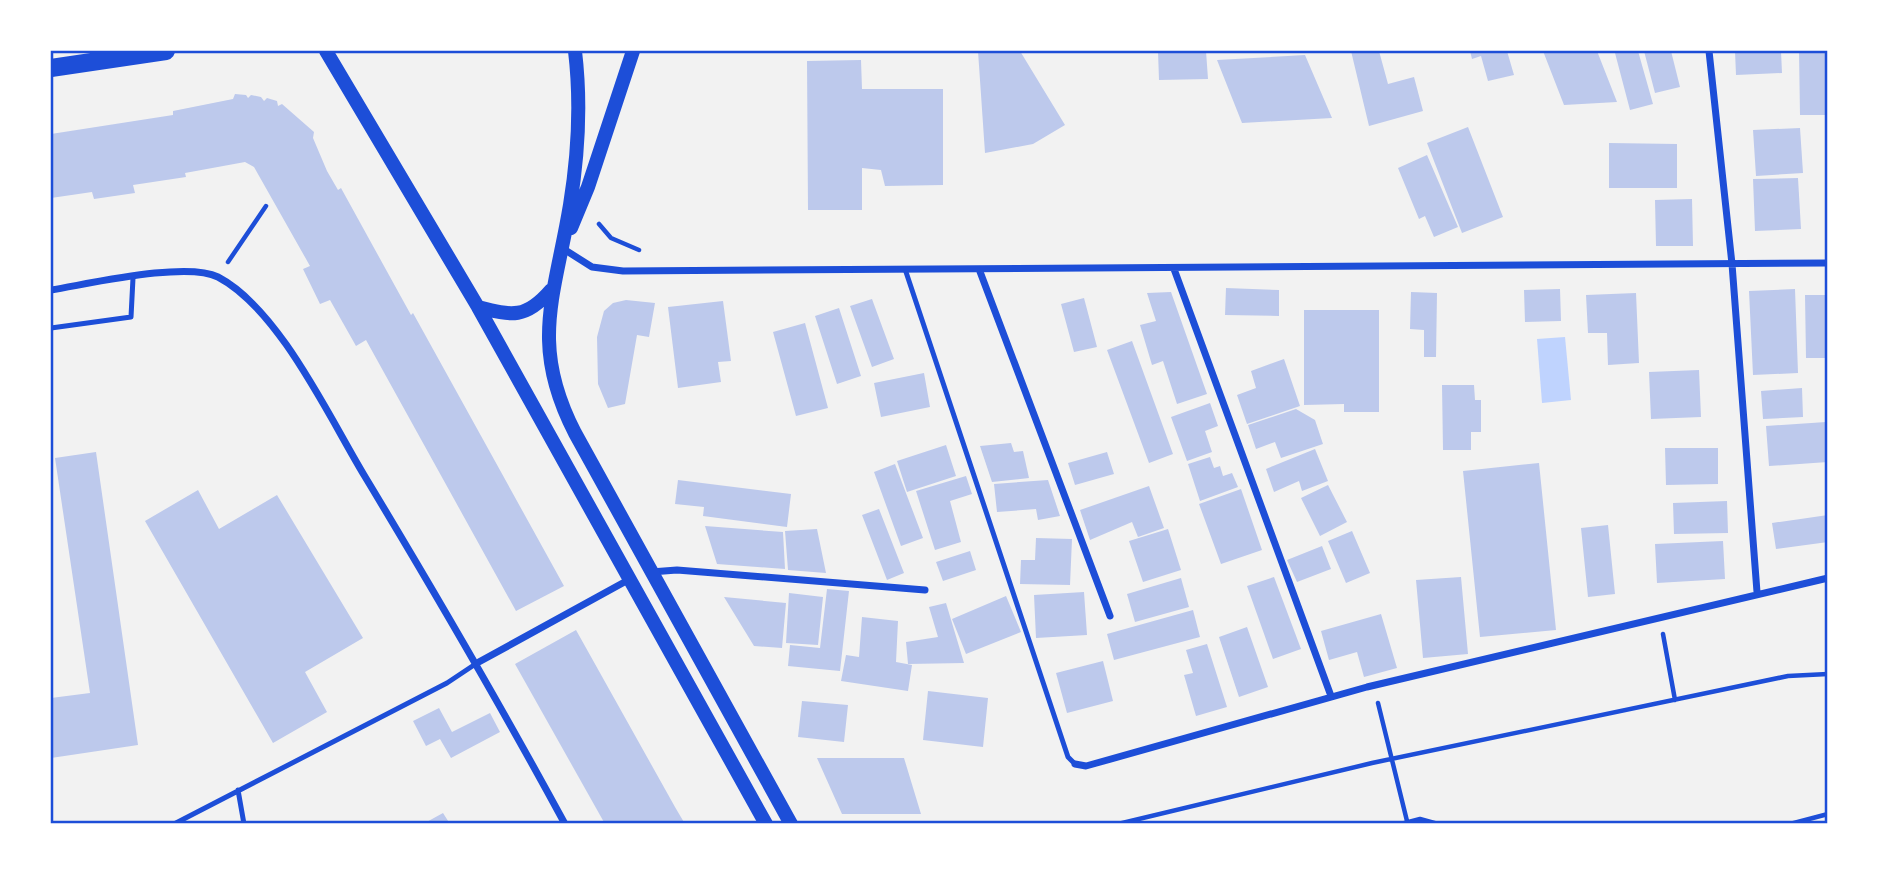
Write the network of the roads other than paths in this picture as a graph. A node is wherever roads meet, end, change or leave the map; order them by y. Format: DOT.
graph roads {
  1 [pos="166,51"];
  2 [pos="326,51"];
  3 [pos="575,51"];
  4 [pos="633,51"];
  5 [pos="1709,51"];
  6 [pos="51,68"];
  7 [pos="562,248"];
  8 [pos="1828,263"];
  9 [pos="1732,264"];
  10 [pos="905,269"];
  11 [pos="979,269"];
  12 [pos="1174,269"];
  13 [pos="132,278"];
  14 [pos="51,290"];
  15 [pos="551,290"];
  16 [pos="478,307"];
  17 [pos="51,328"];
  18 [pos="651,572"];
  19 [pos="631,578"];
  20 [pos="1828,578"];
  21 [pos="925,590"];
  22 [pos="1757,592"];
  23 [pos="1110,616"];
  24 [pos="477,663"];
  25 [pos="1331,696"];
  26 [pos="1075,764"];
  27 [pos="238,790"];
  28 [pos="174,824"];
  29 [pos="244,824"];
  30 [pos="565,824"];
  31 [pos="766,824"];
  32 [pos="791,824"];
  1 -- 6 [label="main road"];
  2 -- 16 [label="main road"];
  3 -- 7 [label="main road"];
  4 -- 7 [label="main road"];
  5 -- 9 [label="street"];
  7 -- 10 [label="street"];
  7 -- 15 [label="main road"];
  8 -- 9 [label="street"];
  9 -- 12 [label="street"];
  9 -- 22 [label="street"];
  10 -- 11 [label="street"];
  10 -- 26 [label="lane"];
  11 -- 12 [label="street"];
  11 -- 23 [label="street"];
  12 -- 25 [label="street"];
  13 -- 14 [label="street"];
  13 -- 17 [label="lane"];
  13 -- 24 [label="street"];
  15 -- 16 [label="main road"];
  15 -- 18 [label="main road"];
  16 -- 19 [label="main road"];
  18 -- 21 [label="street"];
  18 -- 32 [label="main road"];
  19 -- 24 [label="street"];
  19 -- 31 [label="main road"];
  20 -- 22 [label="street"];
  22 -- 25 [label="street"];
  24 -- 27 [label="lane"];
  24 -- 30 [label="street"];
  25 -- 26 [label="street"];
  27 -- 28 [label="lane"];
  27 -- 29 [label="lane"];
}
